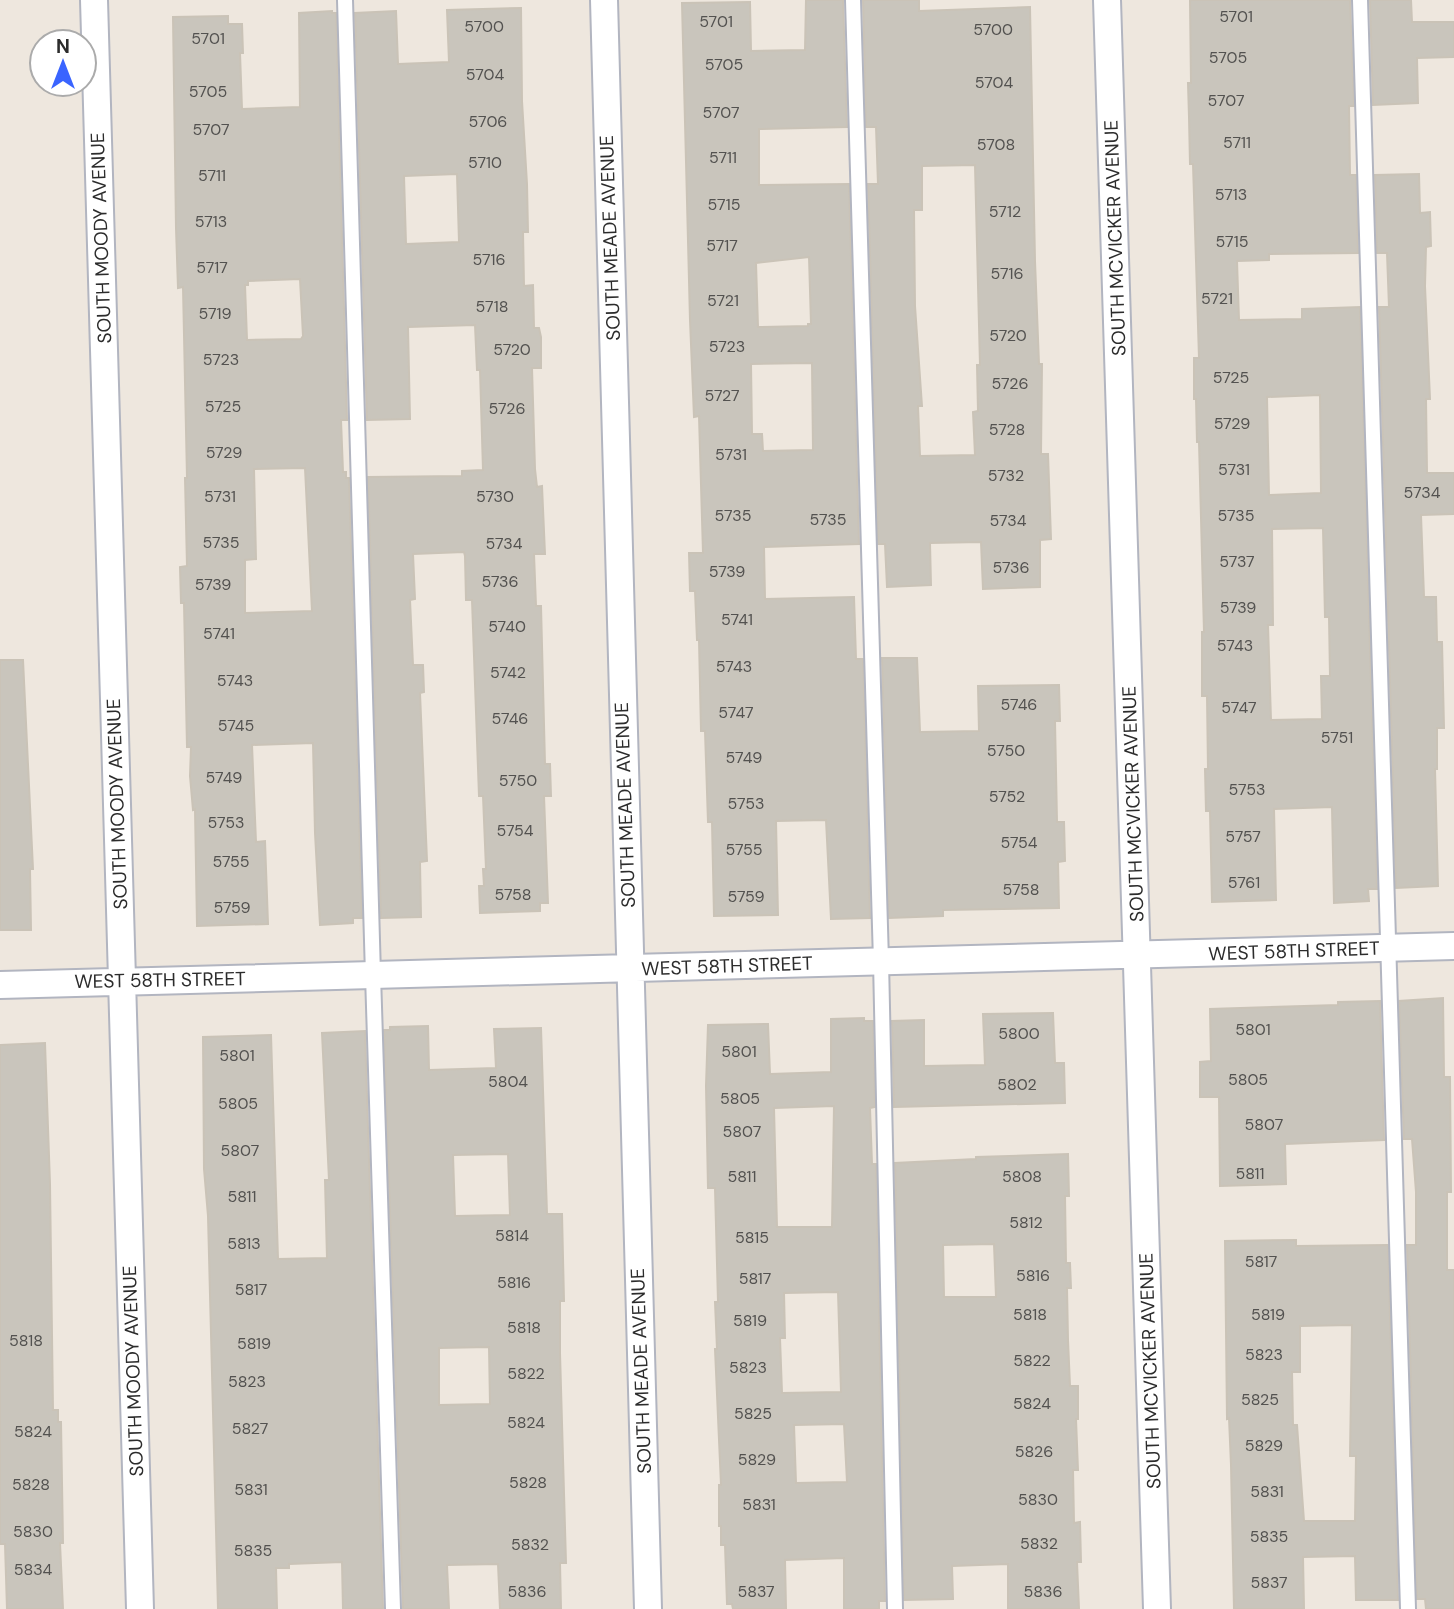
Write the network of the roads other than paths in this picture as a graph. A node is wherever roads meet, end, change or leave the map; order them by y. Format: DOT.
graph roads {
  1 [pos="94,0"];
  2 [pos="345,0"];
  3 [pos="604,0"];
  4 [pos="853,0"];
  5 [pos="1107,0"];
  6 [pos="1360,0"];
  7 [pos="1454,946"];
  8 [pos="1389,948"];
  9 [pos="1138,955"];
  10 [pos="881,961"];
  11 [pos="630,968"];
  12 [pos="373,975"];
  13 [pos="122,981"];
  14 [pos="0,985"];
  15 [pos="140,1609"];
  16 [pos="393,1609"];
  17 [pos="648,1609"];
  18 [pos="895,1609"];
  19 [pos="1157,1609"];
  20 [pos="1408,1609"];
  1 -- 13 [label="street, SOUTH MOODY AVENUE"];
  2 -- 12 [label="lane"];
  3 -- 11 [label="street, SOUTH MEADE AVENUE"];
  4 -- 10 [label="lane"];
  5 -- 9 [label="street, SOUTH MCVICKER AVENUE"];
  6 -- 8 [label="lane"];
  7 -- 8 [label="street, WEST 58TH STREET"];
  8 -- 9 [label="street, WEST 58TH STREET"];
  8 -- 20 [label="lane"];
  9 -- 10 [label="street, WEST 58TH STREET"];
  9 -- 19 [label="street, SOUTH MCVICKER AVENUE"];
  10 -- 11 [label="street, WEST 58TH STREET"];
  10 -- 18 [label="lane"];
  11 -- 12 [label="street, WEST 58TH STREET"];
  11 -- 17 [label="street, SOUTH MEADE AVENUE"];
  12 -- 13 [label="street, WEST 58TH STREET"];
  12 -- 16 [label="lane"];
  13 -- 14 [label="street, WEST 58TH STREET"];
  13 -- 15 [label="street, SOUTH MOODY AVENUE"];
}
